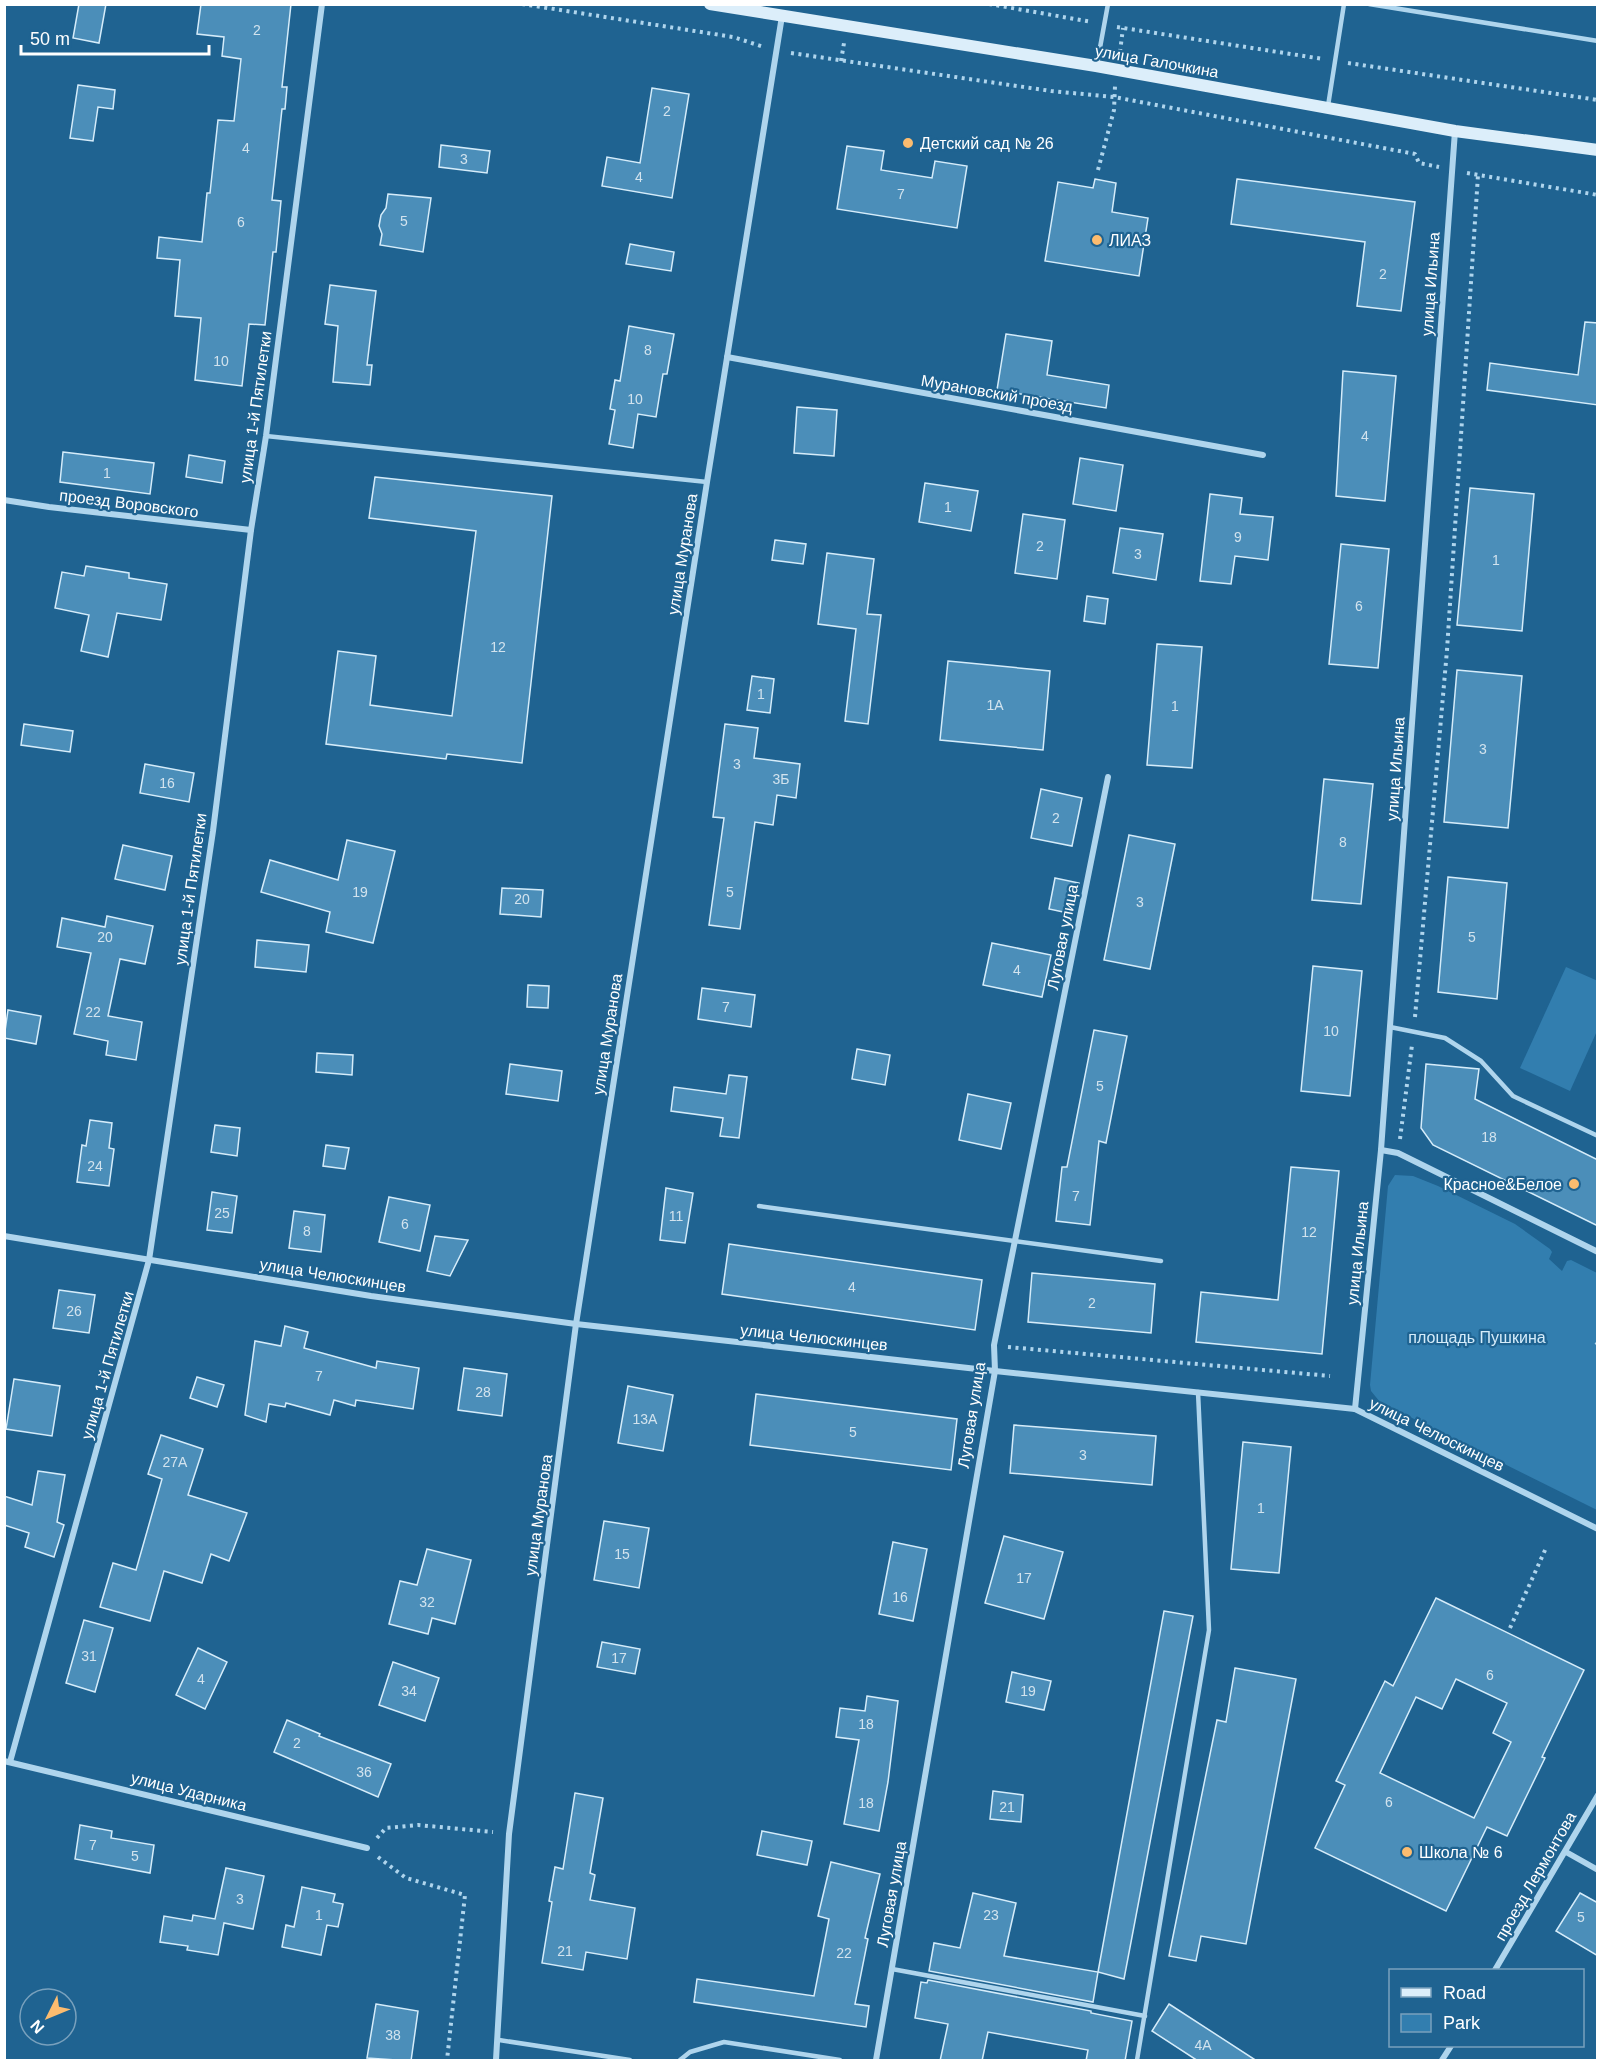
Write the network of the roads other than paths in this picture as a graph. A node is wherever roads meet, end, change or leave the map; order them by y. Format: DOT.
graph roads {
  1 [pos="322,4"];
  2 [pos="710,4"];
  3 [pos="1108,4"];
  4 [pos="1344,4"];
  5 [pos="1369,4"];
  6 [pos="753,8"];
  7 [pos="782,16"];
  8 [pos="1598,41"];
  9 [pos="1096,66"];
  10 [pos="1327,109"];
  11 [pos="1455,131"];
  12 [pos="1598,150"];
  13 [pos="727,357"];
  14 [pos="266,436"];
  15 [pos="1263,455"];
  16 [pos="707,482"];
  17 [pos="4,500"];
  18 [pos="251,530"];
  19 [pos="1108,777"];
  20 [pos="1390,1028"];
  21 [pos="1598,1136"];
  22 [pos="1381,1150"];
  23 [pos="759,1206"];
  24 [pos="4,1236"];
  25 [pos="1014,1242"];
  26 [pos="1598,1252"];
  27 [pos="149,1260"];
  28 [pos="1161,1261"];
  29 [pos="576,1324"];
  30 [pos="995,1371"];
  31 [pos="1198,1392"];
  32 [pos="1355,1409"];
  33 [pos="1598,1529"];
  34 [pos="7,1761"];
  35 [pos="1598,1795"];
  36 [pos="367,1848"];
  37 [pos="1566,1852"];
  38 [pos="1598,1870"];
  39 [pos="1496,1969"];
  40 [pos="892,1970"];
  41 [pos="1145,2016"];
  42 [pos="499,2040"];
  43 [pos="1450,2047"];
  44 [pos="496,2061"];
  45 [pos="630,2061"];
  46 [pos="680,2061"];
  47 [pos="840,2061"];
  48 [pos="876,2061"];
  49 [pos="1137,2061"];
  50 [pos="1442,2061"];
  1 -- 14 [label="street, улица 1-й Пятилетки"];
  2 -- 6 [label="street, улица Галочкина"];
  3 -- 9 [label="lane"];
  4 -- 10 [label="lane"];
  5 -- 8 [label="lane"];
  6 -- 7 [label="street, улица Галочкина"];
  7 -- 9 [label="street, улица Галочкина"];
  7 -- 13 [label="street, улица Муранова"];
  9 -- 10 [label="street, улица Галочкина"];
  10 -- 11 [label="street, улица Галочкина"];
  11 -- 12 [label="street, улица Галочкина"];
  11 -- 20 [label="street, улица Ильина"];
  13 -- 15 [label="street, Мурановский проезд"];
  13 -- 16 [label="street, улица Муранова"];
  14 -- 16 [label="lane"];
  14 -- 18 [label="street, улица 1-й Пятилетки"];
  16 -- 29 [label="street, улица Муранова"];
  17 -- 18 [label="street, проезд Воровского"];
  18 -- 27 [label="street, улица 1-й Пятилетки"];
  19 -- 25 [label="street, Луговая улица"];
  20 -- 21 [label="lane"];
  20 -- 22 [label="street, улица Ильина"];
  22 -- 26 [label="street"];
  22 -- 32 [label="street, улица Ильина"];
  23 -- 25 [label="lane"];
  24 -- 27 [label="street, улица Челюскинцев"];
  25 -- 28 [label="lane"];
  25 -- 30 [label="street, Луговая улица"];
  27 -- 29 [label="street, улица Челюскинцев"];
  27 -- 34 [label="street, улица 1-й Пятилетки"];
  29 -- 30 [label="street, улица Челюскинцев"];
  29 -- 42 [label="street, улица Муранова"];
  30 -- 31 [label="street, улица Челюскинцев"];
  30 -- 40 [label="street, Луговая улица"];
  31 -- 32 [label="street, улица Челюскинцев"];
  31 -- 41 [label="lane"];
  32 -- 33 [label="street, улица Челюскинцев"];
  34 -- 36 [label="street, улица Ударника"];
  35 -- 37 [label="street, проезд Лермонтова"];
  37 -- 38 [label="street"];
  37 -- 39 [label="street, проезд Лермонтова"];
  40 -- 41 [label="lane"];
  40 -- 48 [label="street, Луговая улица"];
  41 -- 49 [label="lane"];
  42 -- 44 [label="street, улица Муранова"];
  42 -- 45 [label="lane"];
  43 -- 50 [label="street"];
  46 -- 47 [label="lane"];
}
